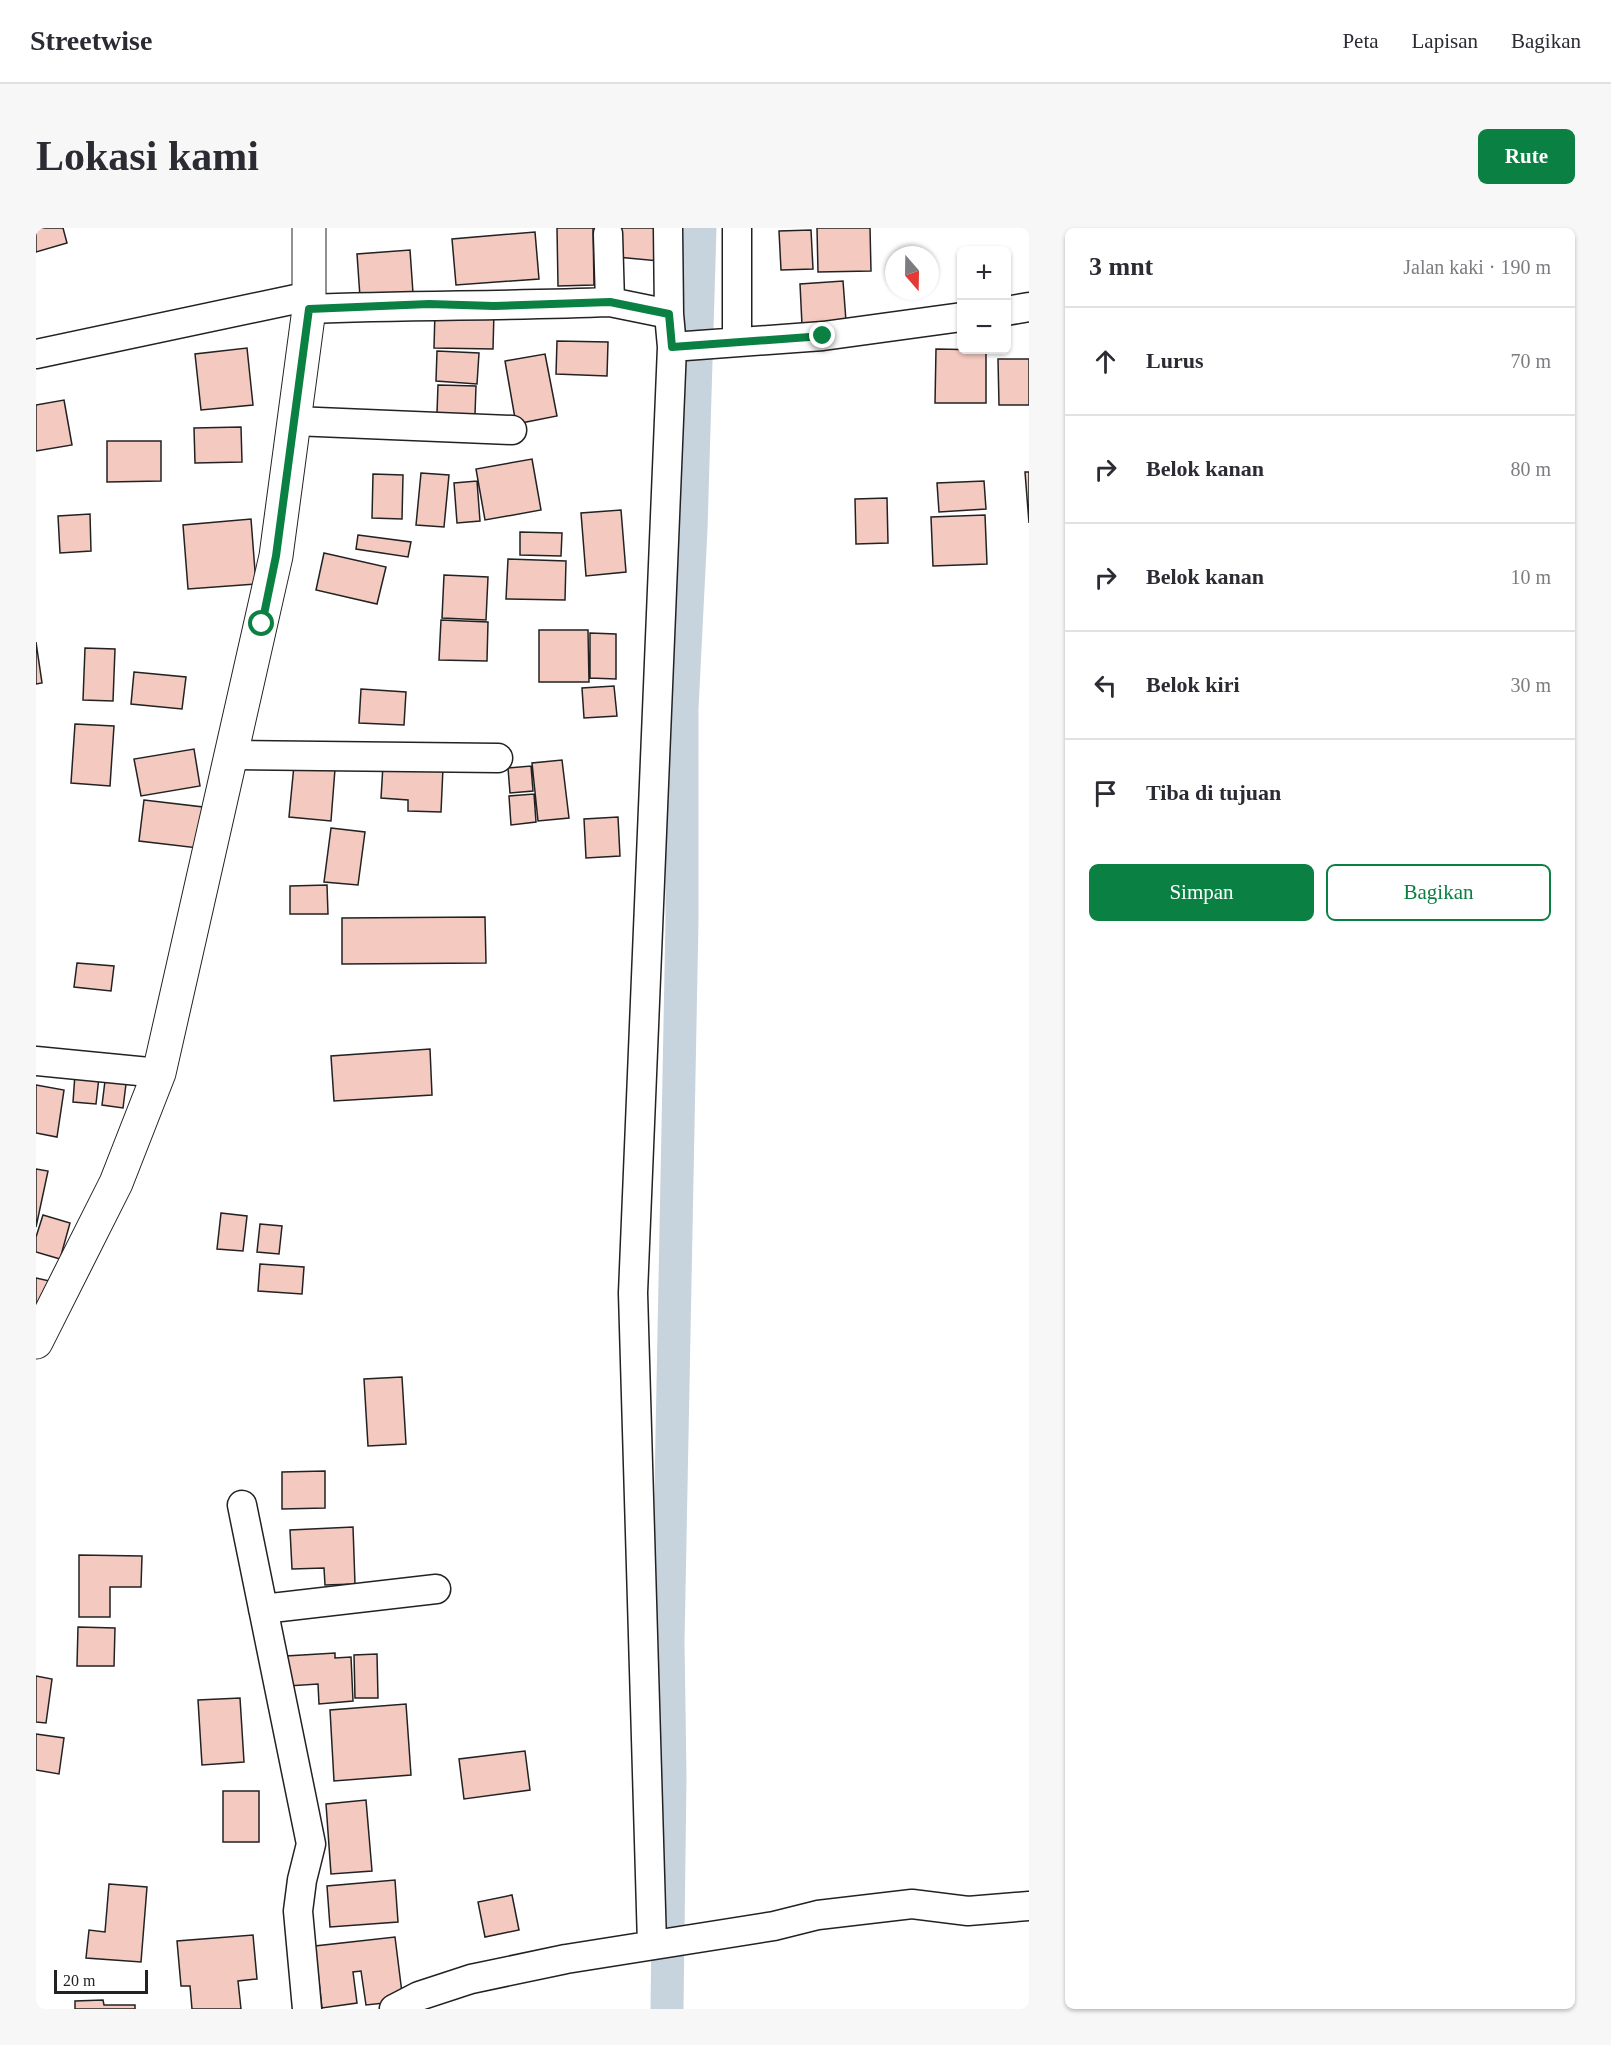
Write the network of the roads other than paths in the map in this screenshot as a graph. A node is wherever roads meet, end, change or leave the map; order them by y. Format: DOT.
graph roads {
  1 [pos="309,228"];
  2 [pos="668,228"];
  3 [pos="737,228"];
  4 [pos="608,234"];
  5 [pos="610,302"];
  6 [pos="309,303"];
  7 [pos="1029,308"];
  8 [pos="1011,310"];
  9 [pos="669,314"];
  10 [pos="957,318"];
  11 [pos="702,345"];
  12 [pos="36,354"];
  13 [pos="294,421"];
  14 [pos="512,430"];
  15 [pos="231,755"];
  16 [pos="498,758"];
  17 [pos="36,1061"];
  18 [pos="159,1073"];
  19 [pos="36,1342"];
  20 [pos="242,1505"];
  21 [pos="436,1589"];
  22 [pos="263,1609"];
  23 [pos="1029,1906"];
  24 [pos="662,1943"];
  25 [pos="308,2009"];
  26 [pos="394,2009"];
  1 -- 6 [label="street"];
  2 -- 9 [label="street"];
  3 -- 11 [label="street"];
  4 -- 5 [label="street"];
  5 -- 6 [label="street"];
  5 -- 9 [label="street"];
  6 -- 12 [label="street"];
  6 -- 13 [label="street"];
  7 -- 8 [label="street"];
  9 -- 11 [label="street"];
  10 -- 11 [label="street"];
  11 -- 24 [label="street"];
  13 -- 14 [label="street"];
  13 -- 15 [label="street"];
  15 -- 16 [label="street"];
  15 -- 18 [label="street"];
  17 -- 18 [label="street"];
  18 -- 19 [label="street"];
  20 -- 22 [label="street"];
  21 -- 22 [label="street"];
  22 -- 25 [label="street"];
  23 -- 24 [label="street"];
  24 -- 26 [label="street"];
}
